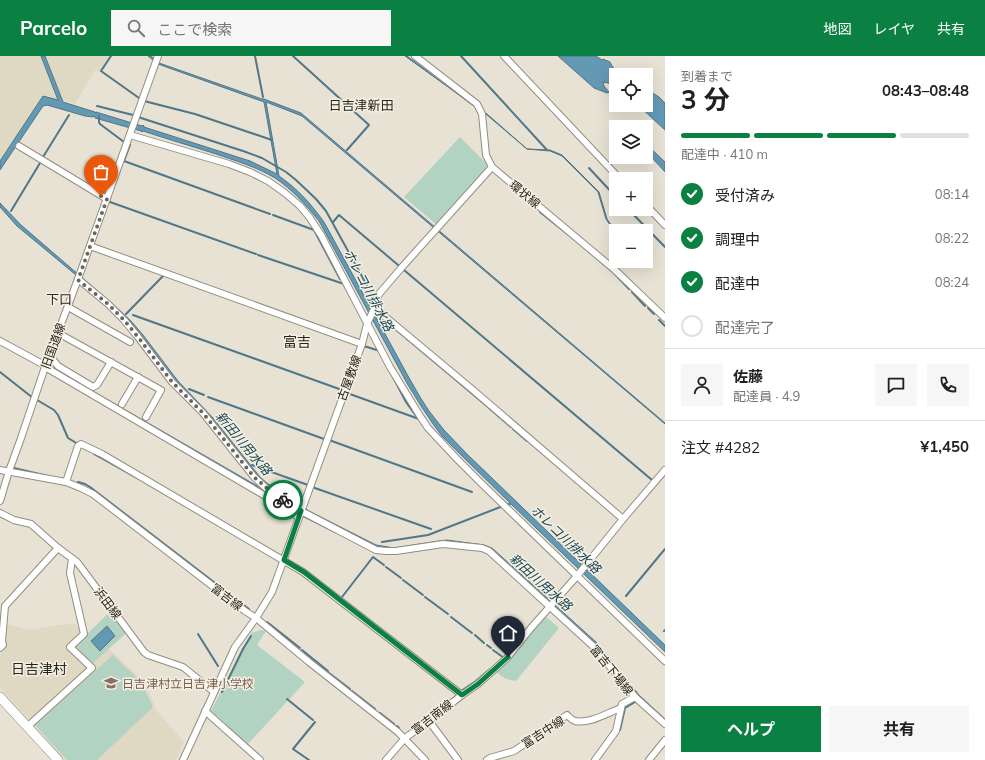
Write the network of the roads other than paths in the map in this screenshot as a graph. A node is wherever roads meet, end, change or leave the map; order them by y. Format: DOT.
graph roads {
  1 [pos="158,56"];
  2 [pos="414,56"];
  3 [pos="504,56"];
  4 [pos="130,132"];
  5 [pos="19,146"];
  6 [pos="492,167"];
  7 [pos="613,172"];
  8 [pos="107,199"];
  9 [pos="653,212"];
  10 [pos="665,225"];
  11 [pos="90,246"];
  12 [pos="78,280"];
  13 [pos="68,306"];
  14 [pos="375,307"];
  15 [pos="665,318"];
  16 [pos="368,322"];
  17 [pos="58,333"];
  18 [pos="0,341"];
  19 [pos="130,342"];
  20 [pos="362,344"];
  21 [pos="50,356"];
  22 [pos="111,362"];
  23 [pos="46,367"];
  24 [pos="138,377"];
  25 [pos="122,404"];
  26 [pos="146,417"];
  27 [pos="0,470"];
  28 [pos="665,470"];
  29 [pos="9,471"];
  30 [pos="66,482"];
  31 [pos="0,502"];
  32 [pos="0,513"];
  33 [pos="300,514"];
  34 [pos="623,519"];
  35 [pos="58,548"];
  36 [pos="72,559"];
  37 [pos="284,560"];
  38 [pos="578,574"];
  39 [pos="550,607"];
  40 [pos="256,618"];
  41 [pos="0,648"];
  42 [pos="665,661"];
  43 [pos="214,692"];
  44 [pos="462,695"];
  45 [pos="0,697"];
  46 [pos="635,697"];
  47 [pos="621,708"];
  48 [pos="205,711"];
  49 [pos="429,721"];
  50 [pos="665,724"];
  51 [pos="27,727"];
  52 [pos="405,738"];
  53 [pos="665,740"];
  54 [pos="58,760"];
  55 [pos="182,760"];
  56 [pos="260,760"];
  57 [pos="386,760"];
  58 [pos="425,760"];
  59 [pos="458,760"];
  60 [pos="487,760"];
  61 [pos="595,760"];
  62 [pos="649,760"];
  1 -- 4 [label="street, 旧国道線"];
  2 -- 6 [label="street"];
  3 -- 7 [label="street"];
  4 -- 8 [label="street, 旧国道線"];
  4 -- 16 [label="street"];
  5 -- 8 [label="street"];
  6 -- 14 [label="street, 古屋敷線"];
  6 -- 15 [label="street, 環状線"];
  8 -- 11 [label="street, 旧国道線"];
  9 -- 10 [label="street"];
  11 -- 12 [label="street, 旧国道線"];
  11 -- 20 [label="street"];
  12 -- 13 [label="street, 旧国道線"];
  12 -- 33 [label="street"];
  13 -- 17 [label="street, 旧国道線"];
  13 -- 19 [label="street"];
  14 -- 16 [label="street, 古屋敷線"];
  14 -- 34 [label="street"];
  16 -- 20 [label="street, 古屋敷線"];
  16 -- 38 [label="street"];
  17 -- 21 [label="street, 旧国道線"];
  17 -- 22 [label="street"];
  18 -- 23 [label="street"];
  20 -- 33 [label="street, 古屋敷線"];
  21 -- 22 [label="street"];
  21 -- 23 [label="street, 旧国道線"];
  22 -- 24 [label="street"];
  23 -- 29 [label="street, 旧国道線"];
  23 -- 33 [label="street"];
  24 -- 25 [label="street"];
  24 -- 26 [label="street"];
  27 -- 29 [label="street, 富吉線"];
  28 -- 34 [label="street"];
  29 -- 30 [label="street, 富吉線"];
  29 -- 31 [label="street, 旧国道線"];
  30 -- 37 [label="street"];
  30 -- 40 [label="street, 富吉線"];
  32 -- 35 [label="street, 浜田線"];
  33 -- 37 [label="street, 古屋敷線"];
  33 -- 39 [label="street, 富吉下場線"];
  34 -- 38 [label="street, 富吉南線"];
  35 -- 36 [label="street, 浜田線"];
  35 -- 41 [label="street"];
  36 -- 43 [label="street, 浜田線"];
  36 -- 51 [label="street"];
  37 -- 40 [label="street, 古屋敷線"];
  37 -- 44 [label="street"];
  38 -- 39 [label="street, 富吉南線"];
  38 -- 42 [label="street"];
  39 -- 44 [label="street, 富吉南線"];
  39 -- 46 [label="street, 富吉下場線"];
  40 -- 43 [label="street, 古屋敷線"];
  40 -- 52 [label="street, 富吉線"];
  43 -- 48 [label="street, 古屋敷線"];
  44 -- 49 [label="street, 富吉南線"];
  45 -- 51 [label="main road"];
  46 -- 47 [label="street, 富吉下場線"];
  46 -- 50 [label="street"];
  47 -- 60 [label="street, 富吉中線"];
  47 -- 61 [label="street, 富吉下場線"];
  48 -- 55 [label="street, 古屋敷線"];
  48 -- 56 [label="street"];
  49 -- 52 [label="street, 富吉南線"];
  49 -- 59 [label="street"];
  51 -- 54 [label="main road"];
  52 -- 57 [label="street, 富吉南線"];
  52 -- 58 [label="street, 富吉線"];
  53 -- 62 [label="street"];
}
